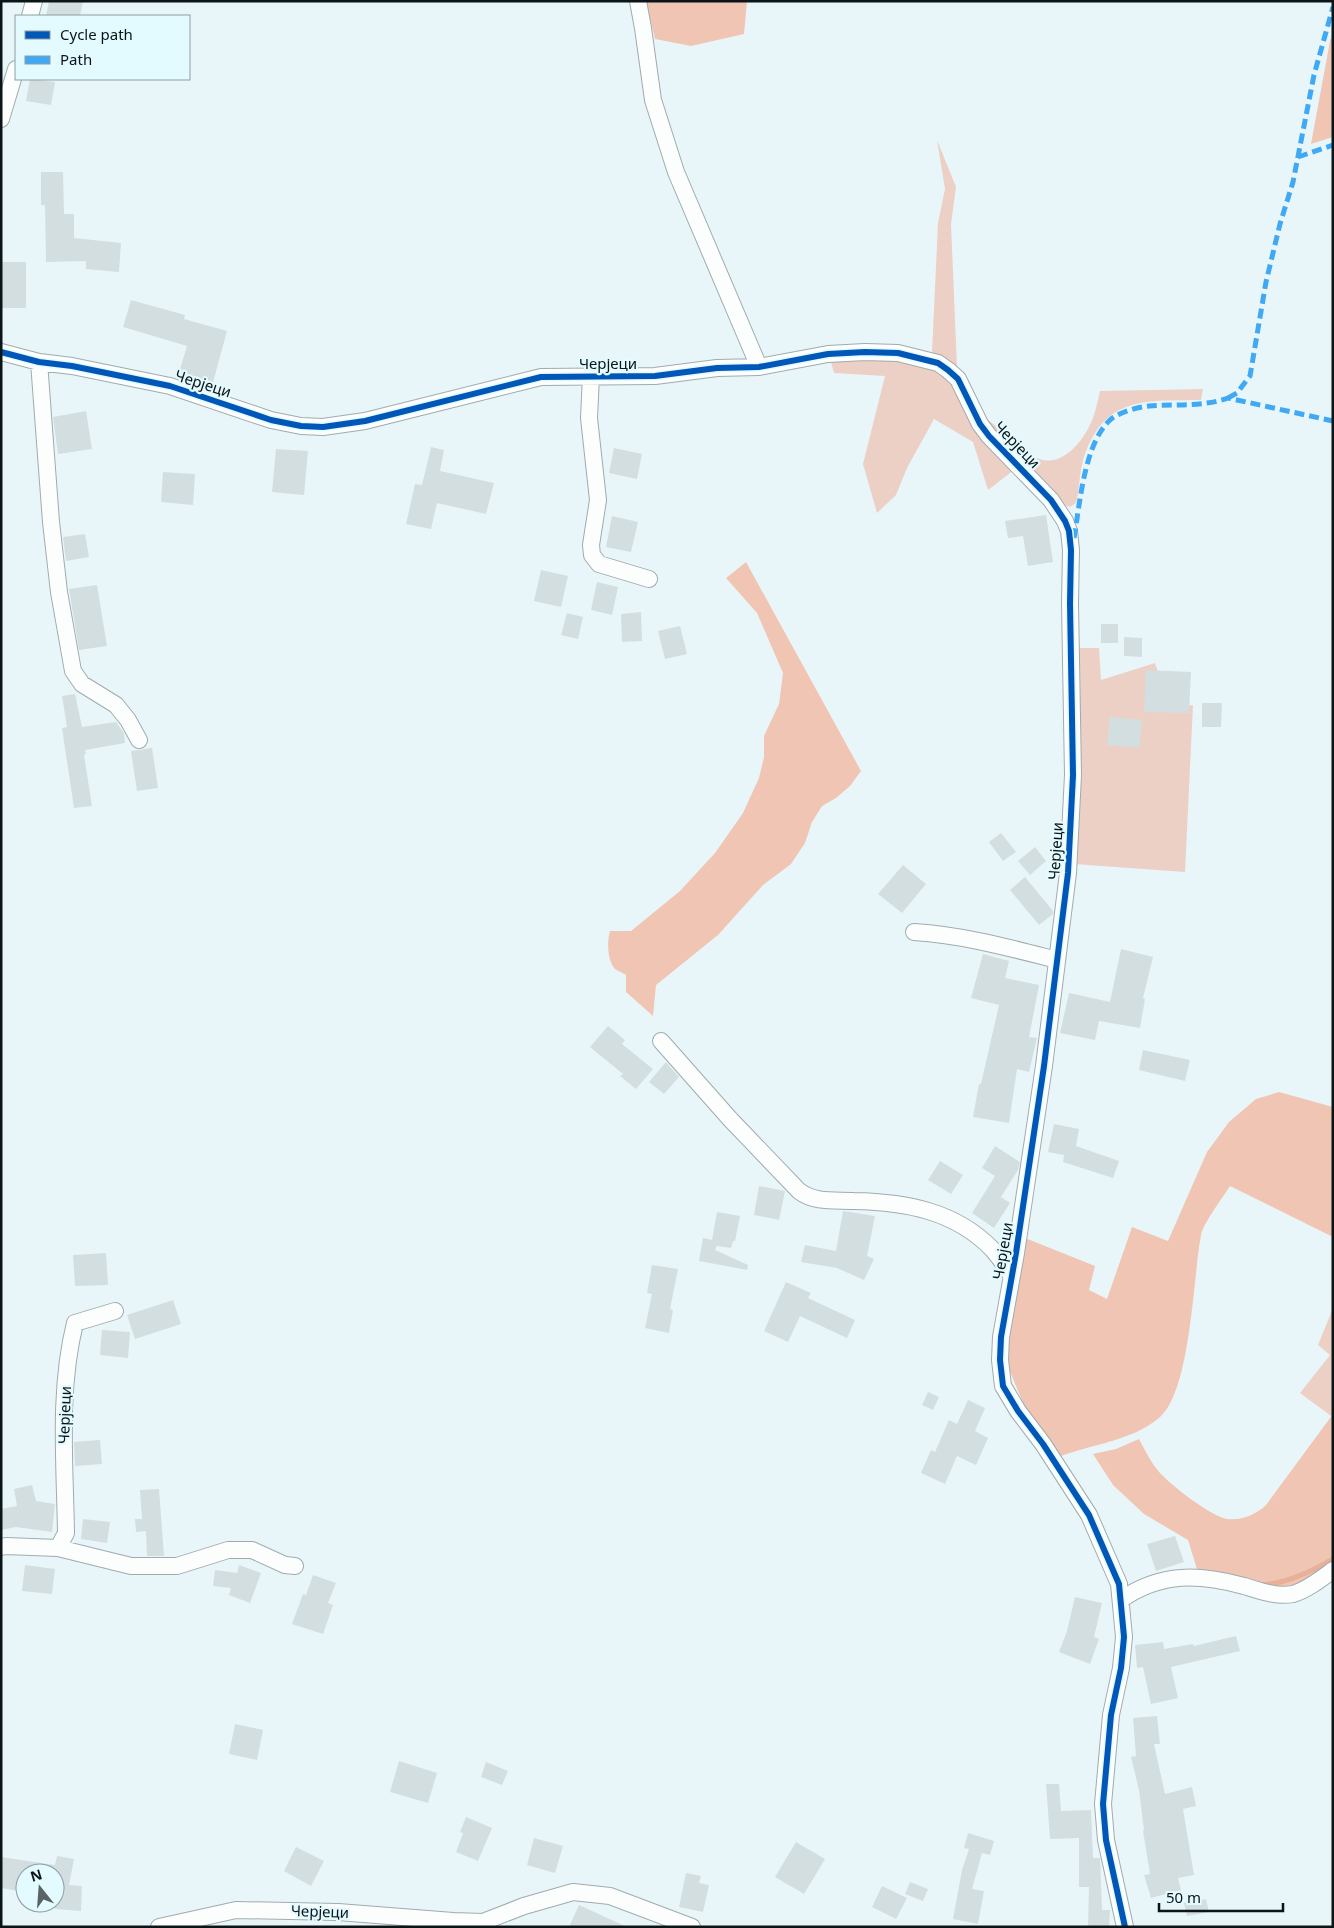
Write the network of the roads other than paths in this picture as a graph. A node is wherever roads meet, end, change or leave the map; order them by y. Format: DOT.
graph roads {
  1 [pos="34,1"];
  2 [pos="638,1"];
  3 [pos="30,15"];
  4 [pos="15,72"];
  5 [pos="1,119"];
  6 [pos="1,352"];
  7 [pos="40,362"];
  8 [pos="759,368"];
  9 [pos="591,376"];
  10 [pos="649,579"];
  11 [pos="139,740"];
  12 [pos="914,932"];
  13 [pos="1057,960"];
  14 [pos="661,1041"];
  15 [pos="1011,1275"];
  16 [pos="115,1311"];
  17 [pos="1,1547"];
  18 [pos="58,1548"];
  19 [pos="295,1566"];
  20 [pos="1333,1570"];
  21 [pos="1122,1599"];
  22 [pos="159,1927"];
  23 [pos="692,1927"];
  24 [pos="1125,1927"];
  1 -- 3 [label="street"];
  2 -- 8 [label="street"];
  4 -- 5 [label="street"];
  6 -- 7 [label="street, Черјеци"];
  7 -- 9 [label="street, Черјеци"];
  7 -- 11 [label="street"];
  8 -- 9 [label="street, Черјеци"];
  8 -- 13 [label="street, Черјеци"];
  9 -- 10 [label="street, Черјеци"];
  12 -- 13 [label="street"];
  13 -- 15 [label="street, Черјеци"];
  14 -- 15 [label="street, Черјеци"];
  15 -- 21 [label="street, Черјеци"];
  16 -- 18 [label="street, Черјеци"];
  17 -- 18 [label="street"];
  18 -- 19 [label="street"];
  20 -- 21 [label="street"];
  21 -- 24 [label="street, Черјеци"];
  22 -- 23 [label="street, Черјеци"];
}
